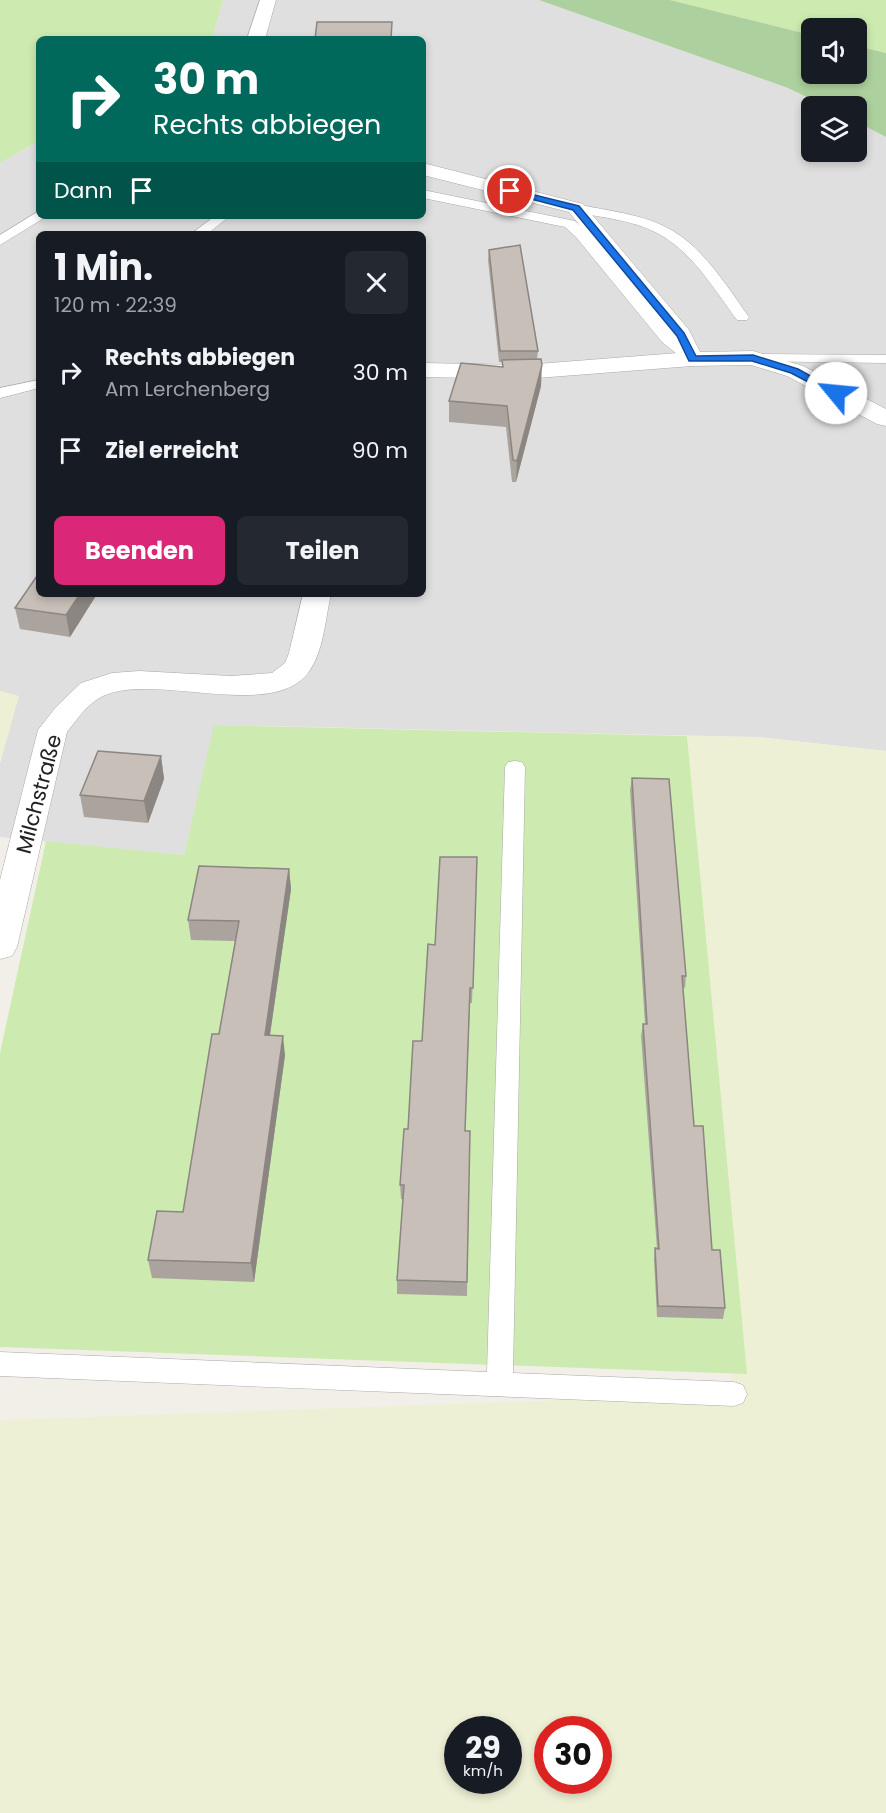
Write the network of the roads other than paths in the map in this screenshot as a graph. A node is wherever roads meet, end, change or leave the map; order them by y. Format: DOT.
graph roads {
  1 [pos="268,0"];
  2 [pos="257,36"];
  3 [pos="426,170"];
  4 [pos="426,195"];
  5 [pos="576,208"];
  6 [pos="36,217"];
  7 [pos="219,219"];
  8 [pos="202,231"];
  9 [pos="0,241"];
  10 [pos="742,317"];
  11 [pos="753,358"];
  12 [pos="692,359"];
  13 [pos="886,359"];
  14 [pos="426,370"];
  15 [pos="36,385"];
  16 [pos="0,393"];
  17 [pos="886,419"];
  18 [pos="316,597"];
  19 [pos="515,767"];
  20 [pos="0,947"];
  21 [pos="0,1364"];
  22 [pos="500,1384"];
  23 [pos="734,1394"];
  1 -- 2 [label="street"];
  3 -- 5 [label="street"];
  4 -- 12 [label="lane"];
  5 -- 10 [label="lane"];
  5 -- 12 [label="street"];
  6 -- 9 [label="lane"];
  7 -- 8 [label="lane"];
  11 -- 12 [label="street"];
  11 -- 13 [label="lane"];
  11 -- 17 [label="street"];
  12 -- 14 [label="street"];
  15 -- 16 [label="lane"];
  18 -- 20 [label="street, Milchstraße"];
  19 -- 22 [label="lane"];
  21 -- 22 [label="lane"];
  22 -- 23 [label="lane"];
}
